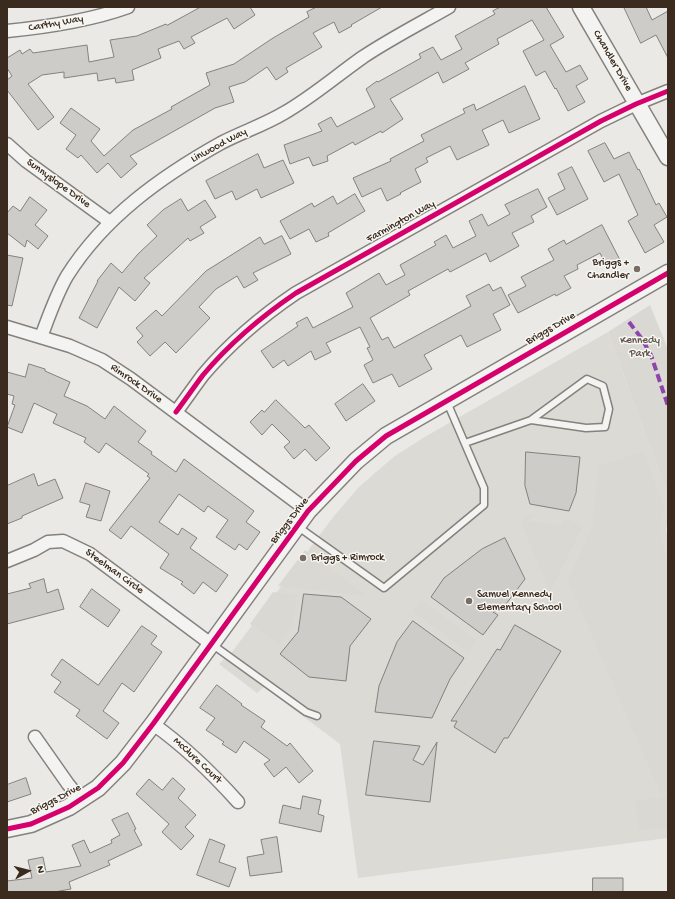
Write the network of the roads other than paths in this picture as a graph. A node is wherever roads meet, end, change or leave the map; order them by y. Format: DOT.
graph roads {
  1 [pos="128,7"];
  2 [pos="449,7"];
  3 [pos="581,7"];
  4 [pos="7,31"];
  5 [pos="668,91"];
  6 [pos="636,104"];
  7 [pos="7,144"];
  8 [pos="668,157"];
  9 [pos="110,222"];
  10 [pos="668,273"];
  11 [pos="7,327"];
  12 [pos="41,337"];
  13 [pos="446,401"];
  14 [pos="176,412"];
  15 [pos="531,420"];
  16 [pos="465,444"];
  17 [pos="308,511"];
  18 [pos="298,526"];
  19 [pos="7,561"];
  20 [pos="211,644"];
  21 [pos="317,716"];
  22 [pos="153,724"];
  23 [pos="35,738"];
  24 [pos="81,800"];
  25 [pos="238,802"];
  26 [pos="7,829"];
  1 -- 4 [label="street, Carthy Way"];
  2 -- 9 [label="street, Linwood Way"];
  3 -- 6 [label="street, Chandler Drive"];
  5 -- 6 [label="street, Farmington Way"];
  6 -- 8 [label="street, Chandler Drive"];
  6 -- 14 [label="street, Farmington Way"];
  7 -- 9 [label="street, Sunnyslope Drive"];
  9 -- 12 [label="street, Linwood Way"];
  10 -- 13 [label="street, Briggs Drive"];
  11 -- 12 [label="street, Rimrock Drive"];
  12 -- 14 [label="street, Rimrock Drive"];
  13 -- 16 [label="lane"];
  13 -- 17 [label="street, Briggs Drive"];
  14 -- 17 [label="street, Rimrock Drive"];
  15 -- 15 [label="lane"];
  15 -- 16 [label="lane"];
  16 -- 18 [label="lane"];
  17 -- 18 [label="street, Briggs Drive"];
  18 -- 20 [label="street, Briggs Drive"];
  19 -- 20 [label="street, Steelman Circle"];
  20 -- 21 [label="lane"];
  20 -- 22 [label="street, Briggs Drive"];
  22 -- 24 [label="street, Briggs Drive"];
  22 -- 25 [label="street, McClure Court"];
  23 -- 24 [label="street, Briggs Drive"];
  24 -- 26 [label="street, Briggs Drive"];
}
